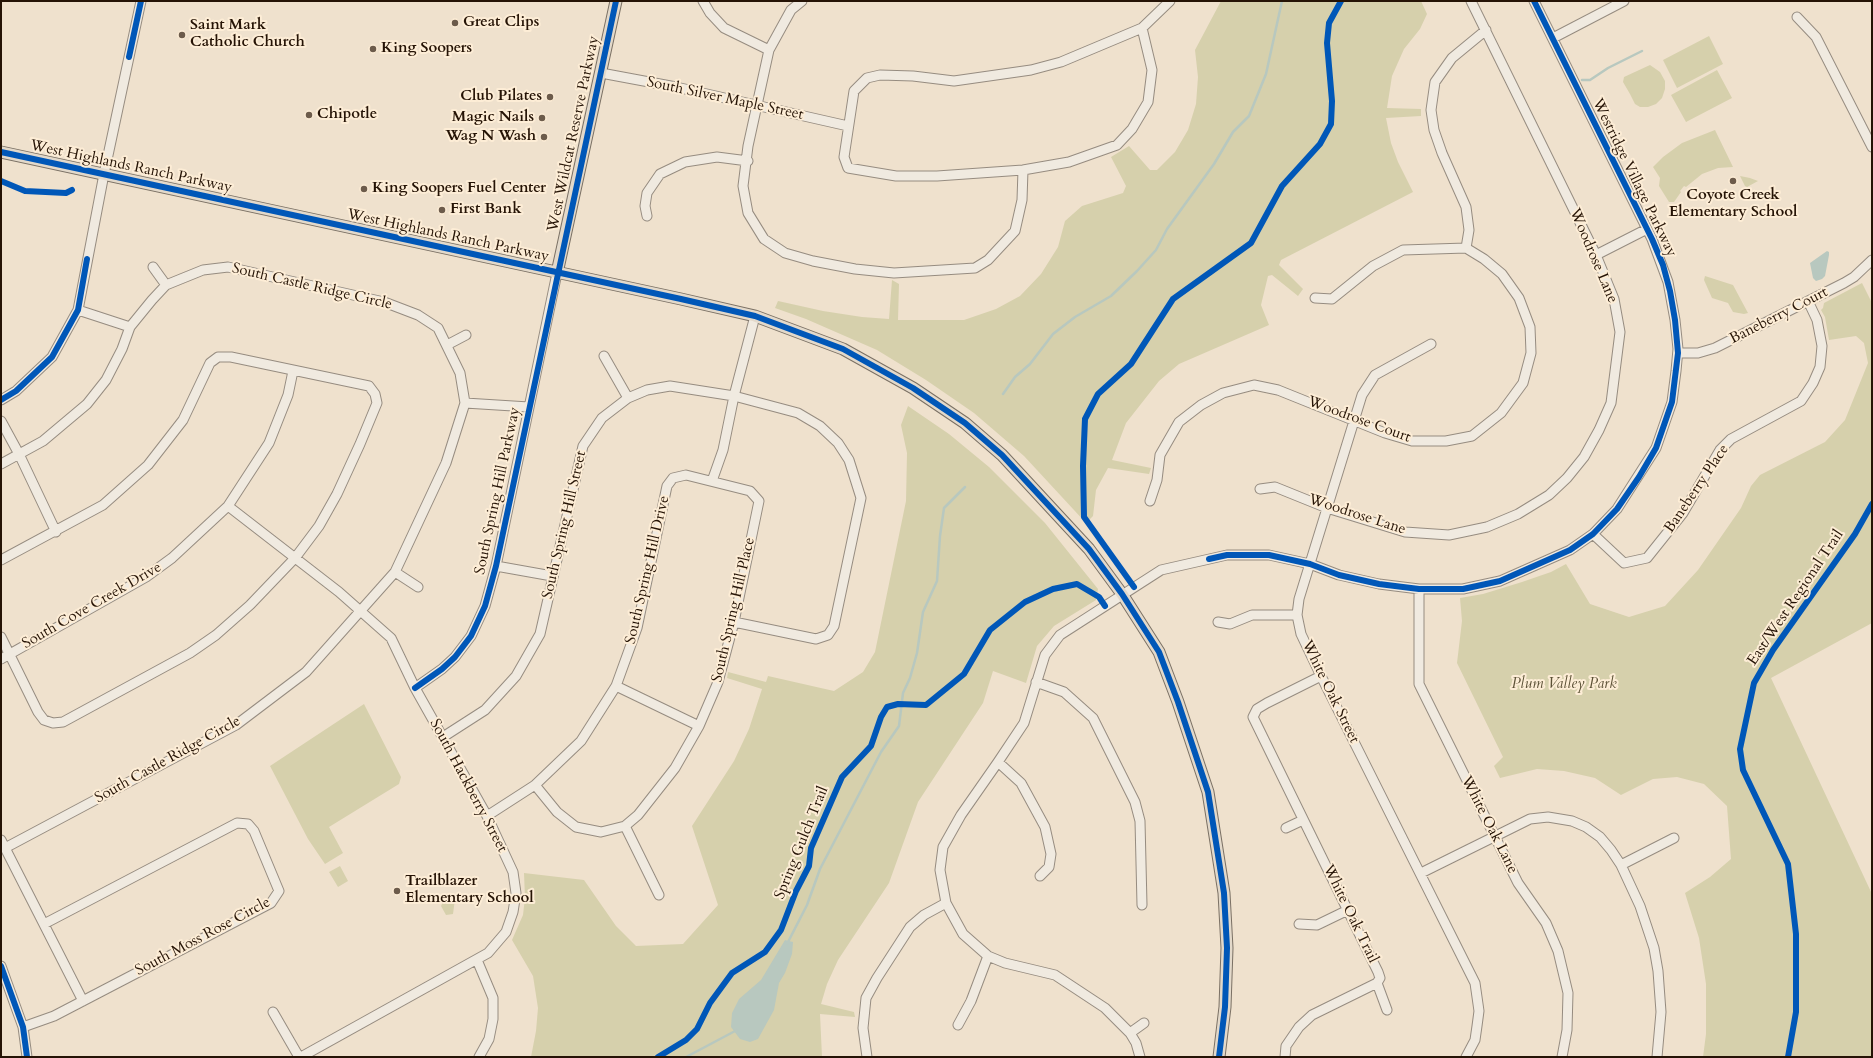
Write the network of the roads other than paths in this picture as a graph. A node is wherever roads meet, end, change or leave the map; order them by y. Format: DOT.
graph roads {
  1 [pos="141,1"];
  2 [pos="616,1"];
  3 [pos="703,1"];
  4 [pos="802,1"];
  5 [pos="1170,1"];
  6 [pos="1472,1"];
  7 [pos="1534,1"];
  8 [pos="1624,1"];
  9 [pos="1798,17"];
  10 [pos="1142,28"];
  11 [pos="1486,30"];
  12 [pos="1553,38"];
  13 [pos="769,50"];
  14 [pos="601,73"];
  15 [pos="758,107"];
  16 [pos="848,126"];
  17 [pos="1872,148"];
  18 [pos="1,152"];
  19 [pos="748,161"];
  20 [pos="1023,170"];
  21 [pos="104,174"];
  22 [pos="647,216"];
  23 [pos="1647,229"];
  24 [pos="1466,248"];
  25 [pos="1596,255"];
  26 [pos="1872,260"];
  27 [pos="153,268"];
  28 [pos="557,273"];
  29 [pos="166,285"];
  30 [pos="1315,298"];
  31 [pos="1808,301"];
  32 [pos="78,310"];
  33 [pos="756,316"];
  34 [pos="130,327"];
  35 [pos="466,335"];
  36 [pos="1431,344"];
  37 [pos="447,345"];
  38 [pos="1678,353"];
  39 [pos="604,356"];
  40 [pos="293,371"];
  41 [pos="734,396"];
  42 [pos="628,398"];
  43 [pos="1,400"];
  44 [pos="465,403"];
  45 [pos="530,407"];
  46 [pos="1,421"];
  47 [pos="1354,422"];
  48 [pos="19,454"];
  49 [pos="1,464"];
  50 [pos="712,482"];
  51 [pos="1260,489"];
  52 [pos="1150,501"];
  53 [pos="228,506"];
  54 [pos="1327,508"];
  55 [pos="56,532"];
  56 [pos="1593,534"];
  57 [pos="295,558"];
  58 [pos="1,560"];
  59 [pos="1310,564"];
  60 [pos="496,566"];
  61 [pos="395,572"];
  62 [pos="552,576"];
  63 [pos="418,587"];
  64 [pos="1419,589"];
  65 [pos="1122,594"];
  66 [pos="360,612"];
  67 [pos="1297,615"];
  68 [pos="734,622"];
  69 [pos="1218,622"];
  70 [pos="1,638"];
  71 [pos="5,656"];
  72 [pos="1321,676"];
  73 [pos="1036,682"];
  74 [pos="616,686"];
  75 [pos="415,688"];
  76 [pos="699,726"];
  77 [pos="443,737"];
  78 [pos="998,762"];
  79 [pos="535,785"];
  80 [pos="487,816"];
  81 [pos="1303,820"];
  82 [pos="625,826"];
  83 [pos="1286,828"];
  84 [pos="1495,836"];
  85 [pos="1674,838"];
  86 [pos="3,844"];
  87 [pos="1621,865"];
  88 [pos="1421,873"];
  89 [pos="1040,876"];
  90 [pos="659,895"];
  91 [pos="946,903"];
  92 [pos="1142,905"];
  93 [pos="1348,910"];
  94 [pos="44,924"];
  95 [pos="1299,924"];
  96 [pos="988,956"];
  97 [pos="477,960"];
  98 [pos="1,966"];
  99 [pos="1377,983"];
  100 [pos="83,1001"];
  101 [pos="1387,1010"];
  102 [pos="273,1012"];
  103 [pos="1144,1023"];
  104 [pos="958,1025"];
  105 [pos="23,1027"];
  106 [pos="1130,1033"];
  107 [pos="27,1057"];
  108 [pos="300,1057"];
  109 [pos="479,1057"];
  110 [pos="867,1057"];
  111 [pos="1140,1057"];
  112 [pos="1219,1057"];
  113 [pos="1285,1057"];
  114 [pos="1466,1057"];
  115 [pos="1562,1057"];
  116 [pos="1657,1057"];
  1 -- 21 [label="street"];
  2 -- 14 [label="main road, West Wildcat Reserve Parkway"];
  3 -- 13 [label="street"];
  4 -- 13 [label="street"];
  5 -- 10 [label="street"];
  6 -- 11 [label="street, Woodrose Lane"];
  7 -- 12 [label="street, Westridge Village Parkway"];
  8 -- 12 [label="street"];
  9 -- 17 [label="street"];
  10 -- 16 [label="street"];
  10 -- 20 [label="street"];
  11 -- 24 [label="street"];
  11 -- 25 [label="street, Woodrose Lane"];
  12 -- 23 [label="street, Westridge Village Parkway"];
  13 -- 15 [label="street"];
  14 -- 15 [label="street, South Silver Maple Street"];
  14 -- 28 [label="main road, West Wildcat Reserve Parkway"];
  15 -- 16 [label="street, South Silver Maple Street"];
  15 -- 19 [label="street"];
  16 -- 20 [label="street"];
  18 -- 21 [label="main road, West Highlands Ranch Parkway"];
  19 -- 20 [label="street"];
  19 -- 22 [label="street"];
  21 -- 28 [label="main road, West Highlands Ranch Parkway"];
  21 -- 32 [label="street"];
  23 -- 25 [label="street"];
  23 -- 38 [label="street, Westridge Village Parkway"];
  24 -- 30 [label="street"];
  24 -- 47 [label="street, Woodrose Court"];
  25 -- 54 [label="street, Woodrose Lane"];
  26 -- 31 [label="street, Baneberry Court"];
  27 -- 29 [label="street"];
  28 -- 33 [label="main road, West Highlands Ranch Parkway"];
  28 -- 45 [label="street, South Spring Hill Parkway"];
  29 -- 34 [label="street, South Castle Ridge Circle"];
  29 -- 37 [label="street, South Castle Ridge Circle"];
  31 -- 38 [label="street, Baneberry Court"];
  31 -- 56 [label="street, Baneberry Place"];
  32 -- 34 [label="street"];
  32 -- 43 [label="street"];
  33 -- 41 [label="street"];
  33 -- 65 [label="main road, West Highlands Ranch Parkway"];
  34 -- 48 [label="street, South Castle Ridge Circle"];
  35 -- 37 [label="street"];
  36 -- 47 [label="street, White Oak Street"];
  37 -- 44 [label="street, South Castle Ridge Circle"];
  38 -- 56 [label="street, Westridge Village Parkway"];
  39 -- 42 [label="street"];
  40 -- 53 [label="street, South Cove Creek Drive"];
  40 -- 55 [label="street"];
  40 -- 57 [label="street"];
  41 -- 42 [label="street, South Spring Hill Street"];
  41 -- 50 [label="street"];
  41 -- 68 [label="street, South Spring Hill Street"];
  42 -- 62 [label="street, South Spring Hill Street"];
  44 -- 45 [label="street"];
  44 -- 61 [label="street, South Castle Ridge Circle"];
  45 -- 60 [label="street, South Spring Hill Parkway"];
  46 -- 48 [label="street"];
  47 -- 52 [label="street, Woodrose Court"];
  47 -- 54 [label="street, White Oak Street"];
  48 -- 49 [label="street, South Castle Ridge Circle"];
  48 -- 55 [label="street"];
  50 -- 68 [label="street, South Spring Hill Place"];
  50 -- 74 [label="street, South Spring Hill Drive"];
  51 -- 54 [label="street, Woodrose Lane"];
  53 -- 57 [label="street, South Hackberry Street"];
  53 -- 71 [label="street, South Cove Creek Drive"];
  54 -- 59 [label="street, White Oak Street"];
  55 -- 58 [label="street"];
  56 -- 64 [label="street, Westridge Village Parkway"];
  57 -- 66 [label="street, South Hackberry Street"];
  57 -- 71 [label="street"];
  59 -- 64 [label="street, Westridge Village Parkway"];
  59 -- 65 [label="street, Westridge Village Parkway"];
  59 -- 67 [label="street, White Oak Street"];
  60 -- 62 [label="street"];
  60 -- 75 [label="street, South Spring Hill Parkway"];
  61 -- 63 [label="street"];
  61 -- 66 [label="street, South Castle Ridge Circle"];
  62 -- 77 [label="street, South Spring Hill Street"];
  64 -- 84 [label="street, White Oak Lane"];
  65 -- 73 [label="street, Westridge Village Parkway"];
  65 -- 112 [label="main road, West Highlands Ranch Parkway"];
  66 -- 75 [label="street, South Hackberry Street"];
  66 -- 86 [label="street, South Castle Ridge Circle"];
  67 -- 69 [label="street"];
  67 -- 72 [label="street, White Oak Street"];
  68 -- 76 [label="street, South Spring Hill Place"];
  70 -- 71 [label="street"];
  72 -- 81 [label="street, White Oak Trail"];
  72 -- 88 [label="street, White Oak Street"];
  73 -- 78 [label="street, Westridge Village Parkway"];
  73 -- 92 [label="street"];
  74 -- 76 [label="street"];
  74 -- 79 [label="street, South Spring Hill Drive"];
  75 -- 77 [label="street, South Hackberry Street"];
  76 -- 82 [label="street, South Spring Hill Place"];
  77 -- 80 [label="street, South Hackberry Street"];
  78 -- 89 [label="street"];
  78 -- 91 [label="street, Westridge Village Parkway"];
  79 -- 80 [label="street, South Spring Hill Drive"];
  79 -- 82 [label="street, South Spring Hill Place"];
  80 -- 97 [label="street, South Hackberry Street"];
  81 -- 83 [label="street"];
  81 -- 93 [label="street, White Oak Trail"];
  82 -- 90 [label="street"];
  84 -- 87 [label="street"];
  84 -- 88 [label="street"];
  84 -- 115 [label="street, White Oak Lane"];
  85 -- 87 [label="street"];
  86 -- 94 [label="street"];
  87 -- 116 [label="street"];
  88 -- 114 [label="street, White Oak Street"];
  91 -- 96 [label="street, Westridge Village Parkway"];
  91 -- 110 [label="street"];
  93 -- 95 [label="street"];
  93 -- 99 [label="street, White Oak Trail"];
  94 -- 100 [label="street"];
  94 -- 100 [label="street, South Moss Rose Circle"];
  96 -- 104 [label="street"];
  96 -- 106 [label="street, Westridge Village Parkway"];
  97 -- 108 [label="street, South Hackberry Street"];
  97 -- 109 [label="street"];
  98 -- 105 [label="street"];
  99 -- 101 [label="street, White Oak Trail"];
  99 -- 113 [label="street"];
  100 -- 105 [label="street, South Moss Rose Circle"];
  102 -- 108 [label="street"];
  103 -- 106 [label="street"];
  105 -- 107 [label="street"];
  106 -- 111 [label="street, Westridge Village Parkway"];
}
